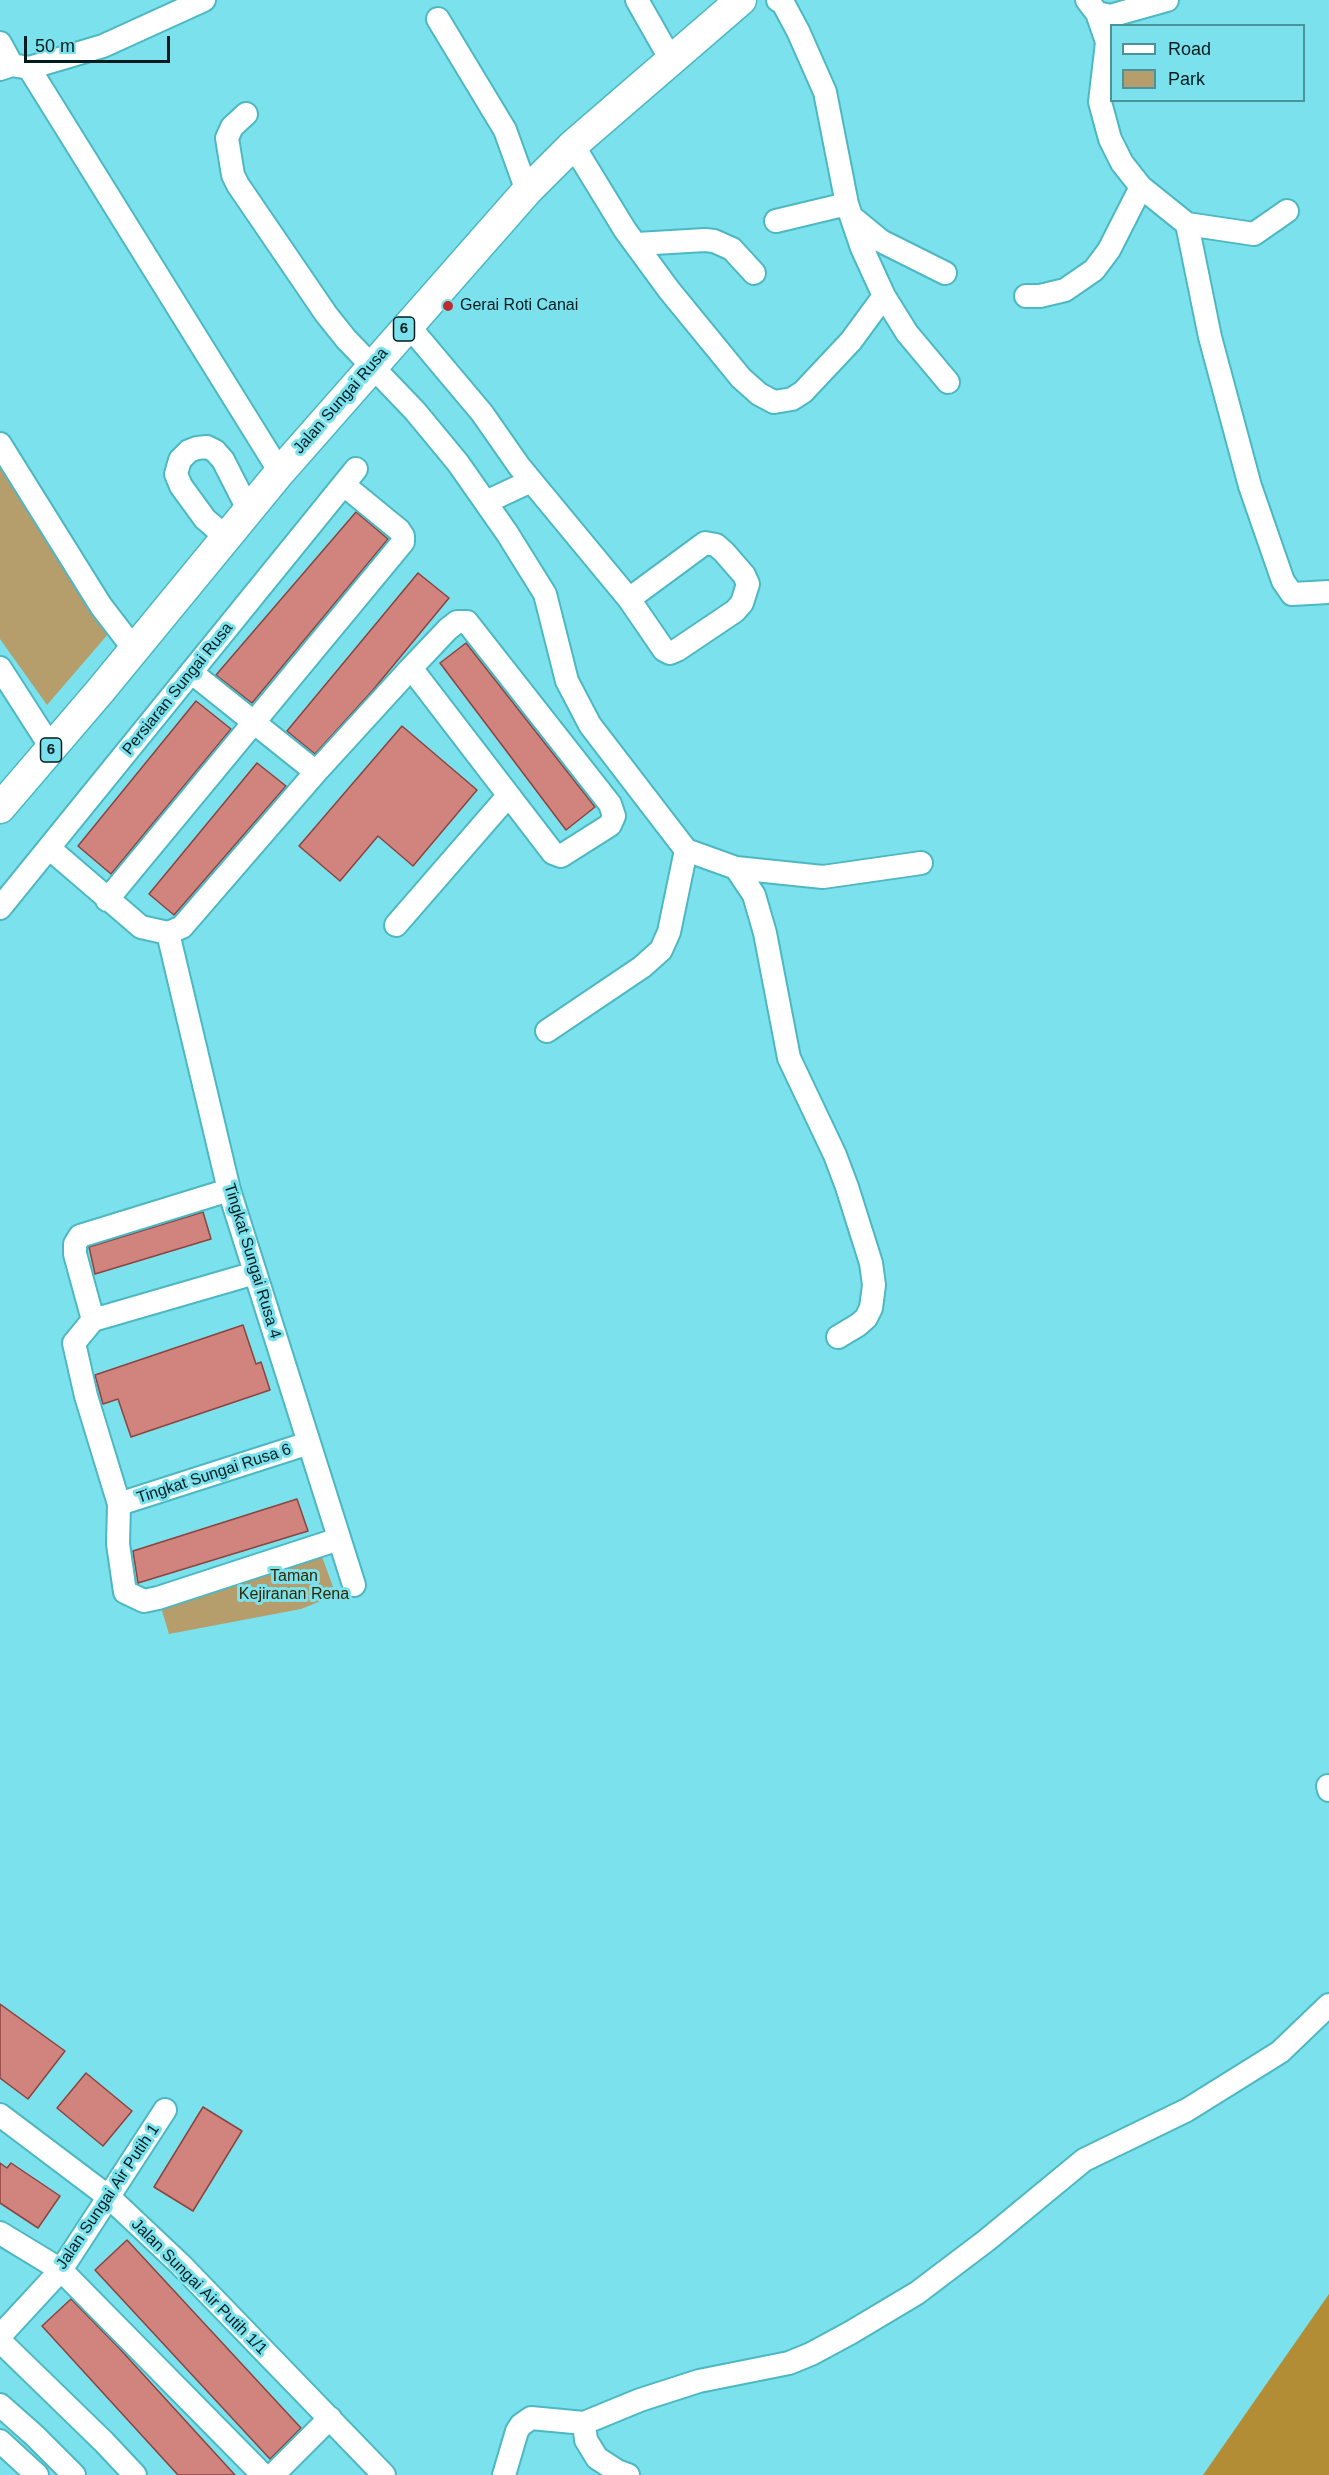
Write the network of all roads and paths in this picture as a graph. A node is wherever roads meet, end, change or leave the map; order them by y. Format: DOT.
graph roads {
  1 [pos="204,0"];
  2 [pos="637,0"];
  3 [pos="741,0"];
  4 [pos="778,0"];
  5 [pos="1167,0"];
  6 [pos="1092,7"];
  7 [pos="438,19"];
  8 [pos="0,43"];
  9 [pos="672,60"];
  10 [pos="14,68"];
  11 [pos="246,114"];
  12 [pos="573,146"];
  13 [pos="1141,187"];
  14 [pos="527,191"];
  15 [pos="850,211"];
  16 [pos="1287,211"];
  17 [pos="776,221"];
  18 [pos="1187,224"];
  19 [pos="637,244"];
  20 [pos="754,273"];
  21 [pos="945,273"];
  22 [pos="884,296"];
  23 [pos="1026,296"];
  24 [pos="408,325"];
  25 [pos="372,366"];
  26 [pos="948,382"];
  27 [pos="0,444"];
  28 [pos="280,472"];
  29 [pos="531,481"];
  30 [pos="486,502"];
  31 [pos="249,511"];
  32 [pos="227,538"];
  33 [pos="1329,592"];
  34 [pos="629,599"];
  35 [pos="134,649"];
  36 [pos="0,668"];
  37 [pos="411,668"];
  38 [pos="192,672"];
  39 [pos="254,722"];
  40 [pos="52,748"];
  41 [pos="316,772"];
  42 [pos="508,796"];
  43 [pos="0,808"];
  44 [pos="48,848"];
  45 [pos="686,850"];
  46 [pos="921,863"];
  47 [pos="736,868"];
  48 [pos="7,886"];
  49 [pos="107,900"];
  50 [pos="0,908"];
  51 [pos="396,925"];
  52 [pos="168,933"];
  53 [pos="547,1031"];
  54 [pos="229,1190"];
  55 [pos="255,1273"];
  56 [pos="93,1320"];
  57 [pos="838,1337"];
  58 [pos="309,1443"];
  59 [pos="119,1504"];
  60 [pos="339,1539"];
  61 [pos="354,1585"];
  62 [pos="1329,2005"];
  63 [pos="165,2110"];
  64 [pos="0,2115"];
  65 [pos="110,2198"];
  66 [pos="0,2233"];
  67 [pos="61,2270"];
  68 [pos="0,2336"];
  69 [pos="0,2341"];
  70 [pos="0,2405"];
  71 [pos="330,2418"];
  72 [pos="584,2423"];
  73 [pos="0,2440"];
  74 [pos="36,2475"];
  75 [pos="74,2475"];
  76 [pos="135,2475"];
  77 [pos="263,2475"];
  78 [pos="273,2475"];
  79 [pos="384,2475"];
  80 [pos="504,2475"];
  81 [pos="628,2475"];
  1 -- 10 [label="street"];
  2 -- 9 [label="street"];
  3 -- 9 [label="main road, Jalan Sungai Rusa / 6"];
  4 -- 15 [label="street"];
  5 -- 6 [label="street"];
  6 -- 13 [label="street"];
  7 -- 14 [label="street"];
  8 -- 10 [label="street"];
  9 -- 12 [label="main road, Jalan Sungai Rusa / 6"];
  10 -- 28 [label="street"];
  11 -- 25 [label="street"];
  12 -- 14 [label="main road, Jalan Sungai Rusa / 6"];
  12 -- 19 [label="street"];
  13 -- 18 [label="street"];
  13 -- 23 [label="street"];
  14 -- 24 [label="main road, Jalan Sungai Rusa / 6"];
  15 -- 17 [label="street"];
  15 -- 21 [label="street"];
  15 -- 22 [label="street"];
  16 -- 18 [label="street"];
  18 -- 33 [label="street"];
  19 -- 20 [label="street"];
  19 -- 22 [label="street"];
  22 -- 26 [label="street"];
  24 -- 25 [label="main road, Jalan Sungai Rusa / 6"];
  24 -- 29 [label="street"];
  25 -- 28 [label="main road, Jalan Sungai Rusa / 6"];
  25 -- 30 [label="street"];
  27 -- 35 [label="street"];
  28 -- 31 [label="main road, Jalan Sungai Rusa / 6"];
  29 -- 30 [label="street"];
  29 -- 34 [label="street"];
  30 -- 45 [label="street"];
  31 -- 32 [label="main road, Jalan Sungai Rusa / 6"];
  31 -- 32 [label="street"];
  32 -- 35 [label="main road, Jalan Sungai Rusa / 6"];
  34 -- 34 [label="street"];
  35 -- 40 [label="main road, Jalan Sungai Rusa / 6"];
  36 -- 40 [label="street"];
  37 -- 41 [label="street"];
  37 -- 42 [label="street"];
  37 -- 42 [label="street"];
  38 -- 39 [label="street"];
  38 -- 39 [label="street, Persiaran Sungai Rusa"];
  38 -- 44 [label="street, Persiaran Sungai Rusa"];
  39 -- 41 [label="street"];
  39 -- 49 [label="street"];
  40 -- 43 [label="main road, Jalan Sungai Rusa / 6"];
  41 -- 52 [label="street"];
  42 -- 51 [label="street"];
  44 -- 48 [label="street, Persiaran Sungai Rusa"];
  44 -- 49 [label="street"];
  45 -- 47 [label="street"];
  45 -- 53 [label="street"];
  46 -- 47 [label="street"];
  47 -- 57 [label="street"];
  48 -- 50 [label="street, Persiaran Sungai Rusa"];
  49 -- 52 [label="street"];
  52 -- 54 [label="street, Tingkat Sungai Rusa 4"];
  54 -- 55 [label="street, Tingkat Sungai Rusa 4"];
  54 -- 56 [label="street"];
  55 -- 56 [label="street"];
  55 -- 58 [label="street, Tingkat Sungai Rusa 4"];
  56 -- 59 [label="street"];
  58 -- 59 [label="street, Tingkat Sungai Rusa 6"];
  58 -- 60 [label="street, Tingkat Sungai Rusa 4"];
  59 -- 60 [label="street"];
  60 -- 61 [label="street, Tingkat Sungai Rusa 4"];
  62 -- 72 [label="street"];
  63 -- 65 [label="street, Jalan Sungai Air Putih 1"];
  64 -- 65 [label="street, Jalan Sungai Air Putih 1/1"];
  65 -- 67 [label="street, Jalan Sungai Air Putih 1"];
  65 -- 71 [label="street, Jalan Sungai Air Putih 1/1"];
  66 -- 67 [label="street"];
  67 -- 68 [label="street, Jalan Sungai Air Putih 1"];
  67 -- 77 [label="street"];
  69 -- 76 [label="street"];
  70 -- 75 [label="street"];
  71 -- 78 [label="street"];
  71 -- 79 [label="street, Jalan Sungai Air Putih 1/1"];
  72 -- 80 [label="street"];
  72 -- 81 [label="street"];
  73 -- 74 [label="street"];
}
